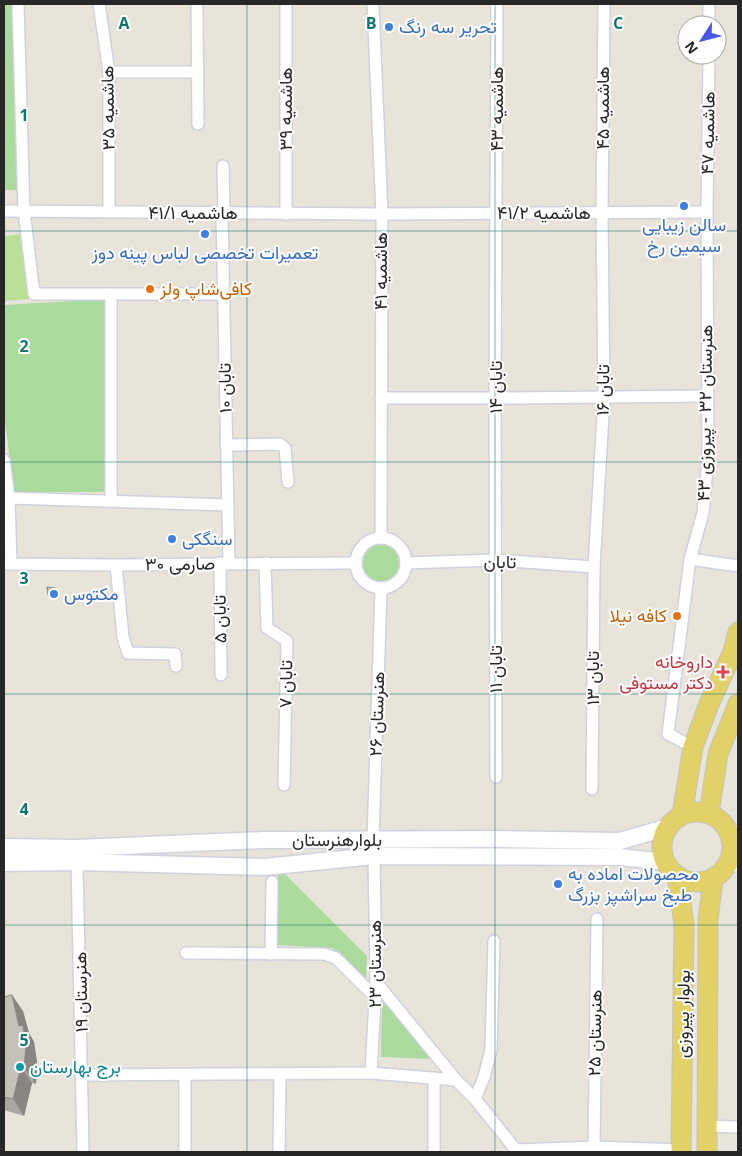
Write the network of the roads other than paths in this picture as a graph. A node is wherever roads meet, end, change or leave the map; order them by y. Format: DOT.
graph roads {
  1 [pos="18,4"];
  2 [pos="99,4"];
  3 [pos="197,4"];
  4 [pos="286,4"];
  5 [pos="373,4"];
  6 [pos="498,4"];
  7 [pos="604,4"];
  8 [pos="709,65"];
  9 [pos="109,72"];
  10 [pos="198,72"];
  11 [pos="198,124"];
  12 [pos="223,166"];
  13 [pos="4,211"];
  14 [pos="24,211"];
  15 [pos="109,212"];
  16 [pos="707,212"];
  17 [pos="223,213"];
  18 [pos="602,213"];
  19 [pos="286,214"];
  20 [pos="382,214"];
  21 [pos="497,214"];
  22 [pos="111,294"];
  23 [pos="224,294"];
  24 [pos="707,396"];
  25 [pos="381,398"];
  26 [pos="495,398"];
  27 [pos="604,398"];
  28 [pos="226,445"];
  29 [pos="4,460"];
  30 [pos="288,482"];
  31 [pos="9,498"];
  32 [pos="112,501"];
  33 [pos="228,505"];
  34 [pos="381,538"];
  35 [pos="690,559"];
  36 [pos="496,560"];
  37 [pos="224,563"];
  38 [pos="265,563"];
  39 [pos="356,563"];
  40 [pos="406,563"];
  41 [pos="7,564"];
  42 [pos="116,565"];
  43 [pos="594,566"];
  44 [pos="738,566"];
  45 [pos="381,588"];
  46 [pos="738,632"];
  47 [pos="176,666"];
  48 [pos="221,675"];
  49 [pos="738,704"];
  50 [pos="693,747"];
  51 [pos="496,777"];
  52 [pos="284,785"];
  53 [pos="592,789"];
  54 [pos="708,813"];
  55 [pos="675,821"];
  56 [pos="734,833"];
  57 [pos="263,840"];
  58 [pos="4,847"];
  59 [pos="374,848"];
  60 [pos="77,862"];
  61 [pos="665,862"];
  62 [pos="4,863"];
  63 [pos="733,864"];
  64 [pos="264,867"];
  65 [pos="677,877"];
  66 [pos="713,879"];
  67 [pos="272,882"];
  68 [pos="597,919"];
  69 [pos="494,941"];
  70 [pos="186,953"];
  71 [pos="271,954"];
  72 [pos="376,982"];
  73 [pos="376,998"];
  74 [pos="371,1073"];
  75 [pos="280,1074"];
  76 [pos="82,1075"];
  77 [pos="185,1075"];
  78 [pos="434,1078"];
  79 [pos="456,1080"];
  80 [pos="474,1099"];
  81 [pos="708,1126"];
  82 [pos="738,1126"];
  83 [pos="594,1146"];
  84 [pos="516,1151"];
  85 [pos="681,1151"];
  86 [pos="83,1152"];
  87 [pos="185,1152"];
  88 [pos="279,1152"];
  89 [pos="434,1152"];
  90 [pos="707,1152"];
  1 -- 14 [label="street"];
  2 -- 9 [label="street, هاشمیه ۳۵"];
  3 -- 10 [label="street"];
  4 -- 19 [label="street, هاشمیه ۳۹"];
  5 -- 20 [label="street, هاشمیه ۴۱"];
  6 -- 21 [label="street, هاشمیه ۴۳"];
  7 -- 18 [label="street, هاشمیه ۴۵"];
  8 -- 16 [label="street, هاشمیه ۴۷"];
  9 -- 10 [label="street"];
  9 -- 15 [label="street, هاشمیه ۳۵"];
  10 -- 11 [label="street"];
  12 -- 17 [label="street, تابان ۱۰"];
  13 -- 14 [label="street, هاشمیه ۴۱/۱"];
  14 -- 15 [label="street, هاشمیه ۴۱/۱"];
  14 -- 22 [label="street"];
  15 -- 17 [label="street, هاشمیه ۴۱/۱"];
  16 -- 18 [label="street, هاشمیه ۴۱/۲"];
  16 -- 24 [label="street, هنرستان ۳۲ - پیروزی ۴۳"];
  17 -- 19 [label="street, هاشمیه ۴۱/۱"];
  17 -- 23 [label="street, تابان ۱۰"];
  18 -- 21 [label="street, هاشمیه ۴۱/۲"];
  18 -- 27 [label="street, تابان ۱۶"];
  19 -- 20 [label="street, هاشمیه ۴۱/۱"];
  20 -- 21 [label="street, هاشمیه ۴۱/۲"];
  20 -- 25 [label="street, هاشمیه ۴۱"];
  21 -- 26 [label="street, تابان ۱۴"];
  22 -- 23 [label="street"];
  22 -- 32 [label="street"];
  23 -- 28 [label="street, تابان ۱۰"];
  24 -- 27 [label="street"];
  24 -- 35 [label="street, هنرستان ۳۲ - پیروزی ۴۳"];
  25 -- 26 [label="street"];
  25 -- 34 [label="street, هاشمیه ۴۱"];
  26 -- 27 [label="street"];
  26 -- 36 [label="street, تابان ۱۴"];
  27 -- 43 [label="street, تابان ۱۶"];
  28 -- 30 [label="street"];
  28 -- 33 [label="street, تابان ۱۰"];
  29 -- 31 [label="street"];
  31 -- 32 [label="street"];
  31 -- 41 [label="street"];
  32 -- 33 [label="street"];
  33 -- 37 [label="street, تابان ۱۰"];
  34 -- 39 [label="street"];
  34 -- 40 [label="street"];
  35 -- 44 [label="street"];
  35 -- 50 [label="street, هنرستان ۳۲ - پیروزی ۴۳"];
  36 -- 40 [label="street, تابان"];
  36 -- 43 [label="street, تابان"];
  36 -- 51 [label="street, تابان ۱۱"];
  37 -- 38 [label="street, صارمی ۳۰"];
  37 -- 42 [label="street, صارمی ۳۰"];
  37 -- 48 [label="street, تابان ۵"];
  38 -- 39 [label="street, صارمی ۳۰"];
  38 -- 52 [label="street, تابان ۷"];
  39 -- 45 [label="street"];
  40 -- 45 [label="street"];
  41 -- 42 [label="street, صارمی ۳۰"];
  42 -- 47 [label="street"];
  43 -- 53 [label="street, تابان ۱۳"];
  45 -- 59 [label="street, هنرستان ۲۶"];
  46 -- 50 [label="main road"];
  49 -- 54 [label="main road"];
  50 -- 55 [label="main road"];
  54 -- 55 [label="main road"];
  54 -- 56 [label="main road"];
  55 -- 59 [label="main road, بلوارهنرستان"];
  55 -- 61 [label="main road"];
  56 -- 63 [label="main road"];
  57 -- 58 [label="main road, بلوارهنرستان"];
  57 -- 59 [label="main road, بلوارهنرستان"];
  57 -- 64 [label="main road"];
  59 -- 61 [label="main road, بلوارهنرستان"];
  59 -- 64 [label="main road, بلوارهنرستان"];
  59 -- 72 [label="street, هنرستان ۲۳"];
  60 -- 62 [label="main road, بلوارهنرستان"];
  60 -- 64 [label="main road, بلوارهنرستان"];
  60 -- 76 [label="street, هنرستان ۱۹"];
  61 -- 65 [label="main road"];
  63 -- 66 [label="main road"];
  65 -- 66 [label="main road"];
  65 -- 85 [label="main road, بولوار پیروزی"];
  66 -- 81 [label="main road, بولوار پیروزی"];
  67 -- 71 [label="street"];
  68 -- 83 [label="street, هنرستان ۲۵"];
  69 -- 80 [label="street"];
  70 -- 71 [label="street"];
  71 -- 73 [label="street"];
  72 -- 73 [label="street, هنرستان ۲۳"];
  72 -- 79 [label="street"];
  73 -- 74 [label="street, هنرستان ۲۳"];
  74 -- 75 [label="street"];
  74 -- 78 [label="street"];
  75 -- 77 [label="street"];
  75 -- 88 [label="street"];
  76 -- 77 [label="street"];
  76 -- 86 [label="street, هنرستان ۱۹"];
  77 -- 87 [label="street"];
  78 -- 79 [label="street"];
  78 -- 89 [label="street"];
  79 -- 80 [label="street"];
  80 -- 84 [label="street"];
  81 -- 82 [label="street"];
  81 -- 90 [label="main road, بولوار پیروزی"];
  83 -- 84 [label="street"];
  83 -- 85 [label="street"];
}
